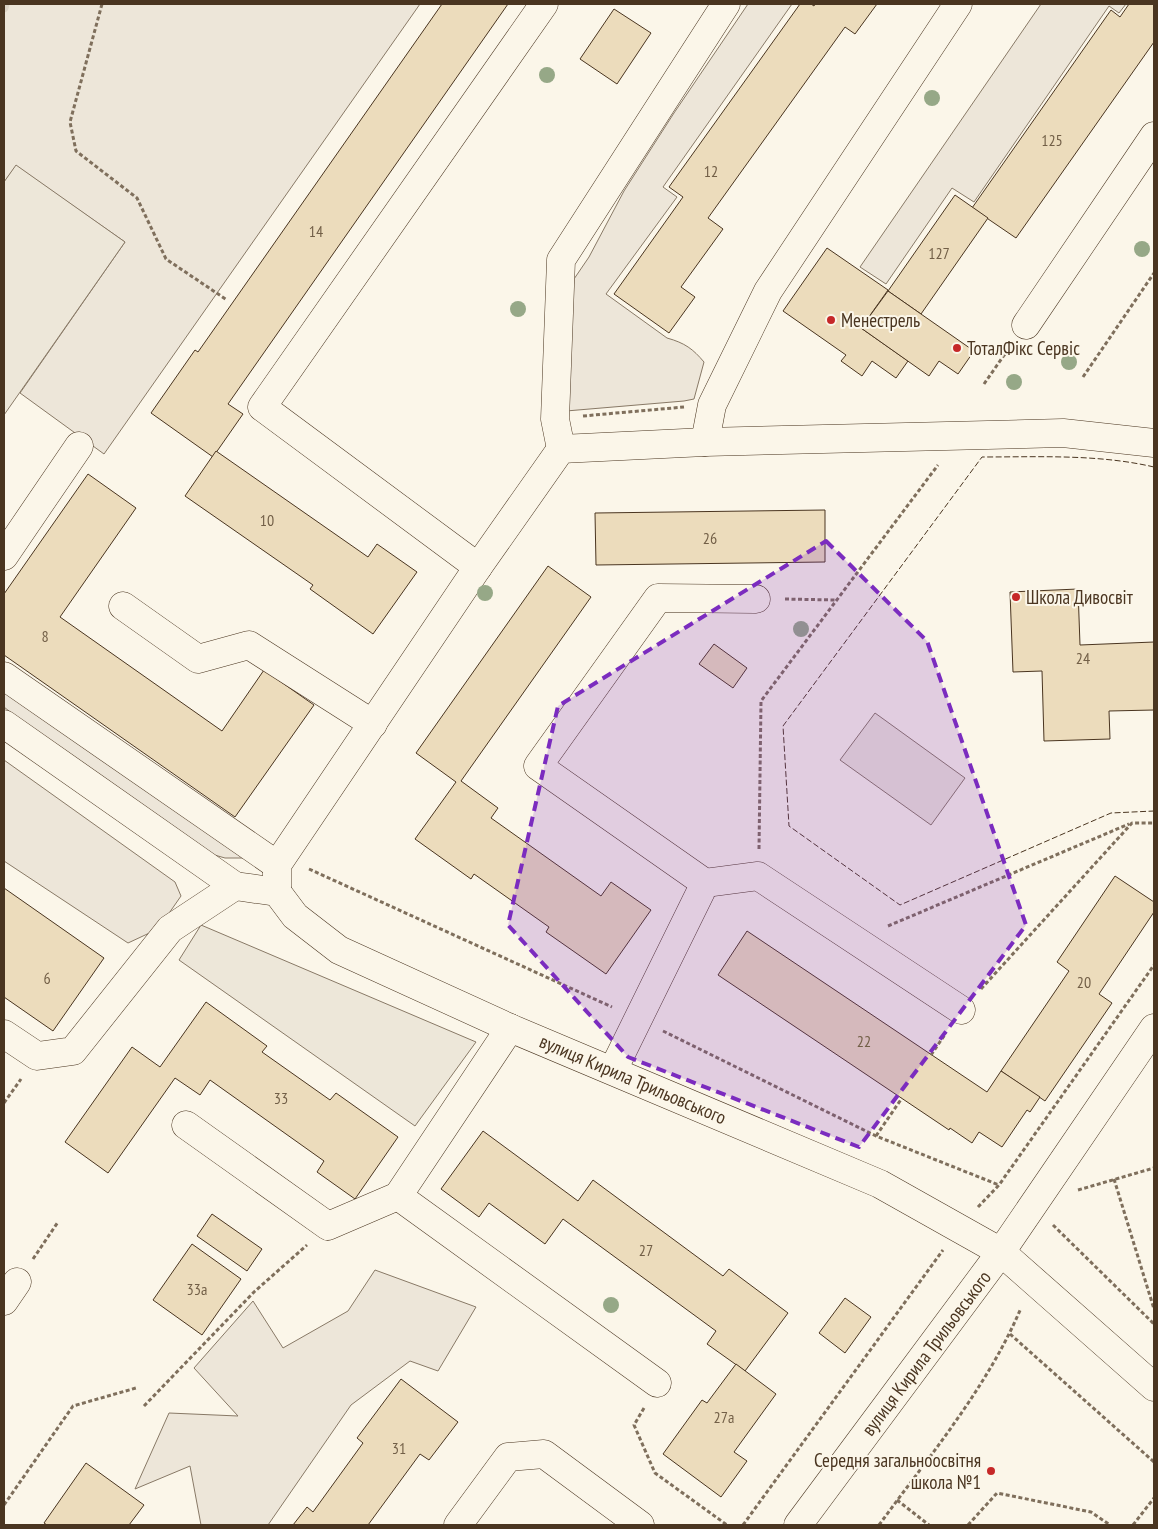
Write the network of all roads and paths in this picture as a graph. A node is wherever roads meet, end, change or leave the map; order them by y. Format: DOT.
graph roads {
  1 [pos="102,4"];
  2 [pos="544,4"];
  3 [pos="958,4"];
  4 [pos="715,8"];
  5 [pos="1154,136"];
  6 [pos="1154,273"];
  7 [pos="227,300"];
  8 [pos="1026,325"];
  9 [pos="1083,377"];
  10 [pos="984,384"];
  11 [pos="712,405"];
  12 [pos="555,419"];
  13 [pos="706,442"];
  14 [pos="1154,443"];
  15 [pos="79,446"];
  16 [pos="561,449"];
  17 [pos="939,463"];
  18 [pos="4,556"];
  19 [pos="478,567"];
  20 [pos="756,599"];
  21 [pos="836,600"];
  22 [pos="123,606"];
  23 [pos="4,676"];
  24 [pos="4,724"];
  25 [pos="373,724"];
  26 [pos="1132,823"];
  27 [pos="1154,823"];
  28 [pos="277,865"];
  29 [pos="758,876"];
  30 [pos="705,883"];
  31 [pos="235,886"];
  32 [pos="277,892"];
  33 [pos="856,940"];
  34 [pos="1154,965"];
  35 [pos="961,1010"];
  36 [pos="638,1019"];
  37 [pos="510,1028"];
  38 [pos="1154,1028"];
  39 [pos="4,1034"];
  40 [pos="614,1070"];
  41 [pos="902,1098"];
  42 [pos="186,1125"];
  43 [pos="876,1136"];
  44 [pos="1154,1168"];
  45 [pos="1114,1179"];
  46 [pos="999,1185"];
  47 [pos="1071,1192"];
  48 [pos="398,1196"];
  49 [pos="58,1222"];
  50 [pos="1051,1223"];
  51 [pos="328,1226"];
  52 [pos="959,1228"];
  53 [pos="1001,1252"];
  54 [pos="1033,1280"];
  55 [pos="10,1292"];
  56 [pos="1154,1309"];
  57 [pos="1154,1324"];
  58 [pos="1010,1334"];
  59 [pos="657,1383"];
  60 [pos="1154,1387"];
  61 [pos="136,1388"];
  62 [pos="144,1406"];
  63 [pos="1154,1462"];
  64 [pos="1154,1498"];
  65 [pos="897,1500"];
  66 [pos="4,1505"];
  67 [pos="458,1525"];
  68 [pos="640,1525"];
  69 [pos="727,1525"];
  70 [pos="743,1525"];
  71 [pos="798,1525"];
  72 [pos="879,1525"];
  73 [pos="929,1525"];
  74 [pos="968,1525"];
  75 [pos="1110,1525"];
  76 [pos="1133,1525"];
  1 -- 7 [label="path"];
  2 -- 19 [label="street"];
  3 -- 11 [label="street"];
  4 -- 12 [label="street"];
  5 -- 8 [label="street"];
  6 -- 9 [label="path"];
  8 -- 10 [label="path"];
  11 -- 12 [label="path"];
  11 -- 13 [label="street"];
  12 -- 16 [label="street"];
  13 -- 14 [label="street"];
  13 -- 16 [label="street"];
  15 -- 18 [label="street"];
  16 -- 19 [label="street"];
  17 -- 21 [label="path"];
  19 -- 25 [label="street"];
  20 -- 21 [label="path"];
  20 -- 30 [label="street"];
  21 -- 29 [label="path"];
  22 -- 25 [label="street"];
  23 -- 28 [label="street"];
  24 -- 31 [label="street"];
  25 -- 28 [label="street"];
  26 -- 27 [label="path"];
  26 -- 33 [label="path"];
  26 -- 35 [label="path"];
  28 -- 32 [label="street"];
  29 -- 30 [label="street"];
  29 -- 33 [label="street"];
  30 -- 36 [label="street"];
  31 -- 32 [label="street"];
  31 -- 39 [label="street"];
  32 -- 37 [label="street, вулиця Кирила Трильовського"];
  33 -- 35 [label="street"];
  34 -- 46 [label="path"];
  36 -- 40 [label="street"];
  36 -- 43 [label="path"];
  37 -- 40 [label="street, вулиця Кирила Трильовського"];
  37 -- 48 [label="street"];
  38 -- 53 [label="street"];
  40 -- 52 [label="street, вулиця Кирила Трильовського"];
  41 -- 43 [label="path"];
  42 -- 51 [label="street"];
  43 -- 46 [label="path"];
  44 -- 45 [label="path"];
  45 -- 47 [label="path"];
  45 -- 56 [label="path"];
  46 -- 52 [label="path"];
  48 -- 51 [label="street"];
  48 -- 59 [label="street"];
  49 -- 55 [label="path"];
  50 -- 57 [label="path"];
  51 -- 62 [label="path"];
  52 -- 53 [label="street, вулиця Кирила Трильовського"];
  52 -- 70 [label="path"];
  53 -- 54 [label="street, вулиця Кирила Трильовського"];
  53 -- 71 [label="street, вулиця Кирила Трильовського"];
  54 -- 58 [label="path"];
  54 -- 60 [label="street, вулиця Кирила Трильовського"];
  58 -- 63 [label="path"];
  58 -- 65 [label="path"];
  59 -- 69 [label="path"];
  61 -- 66 [label="path"];
  64 -- 76 [label="path"];
  65 -- 72 [label="path"];
  65 -- 73 [label="path"];
  67 -- 68 [label="street"];
  74 -- 75 [label="path"];
}
